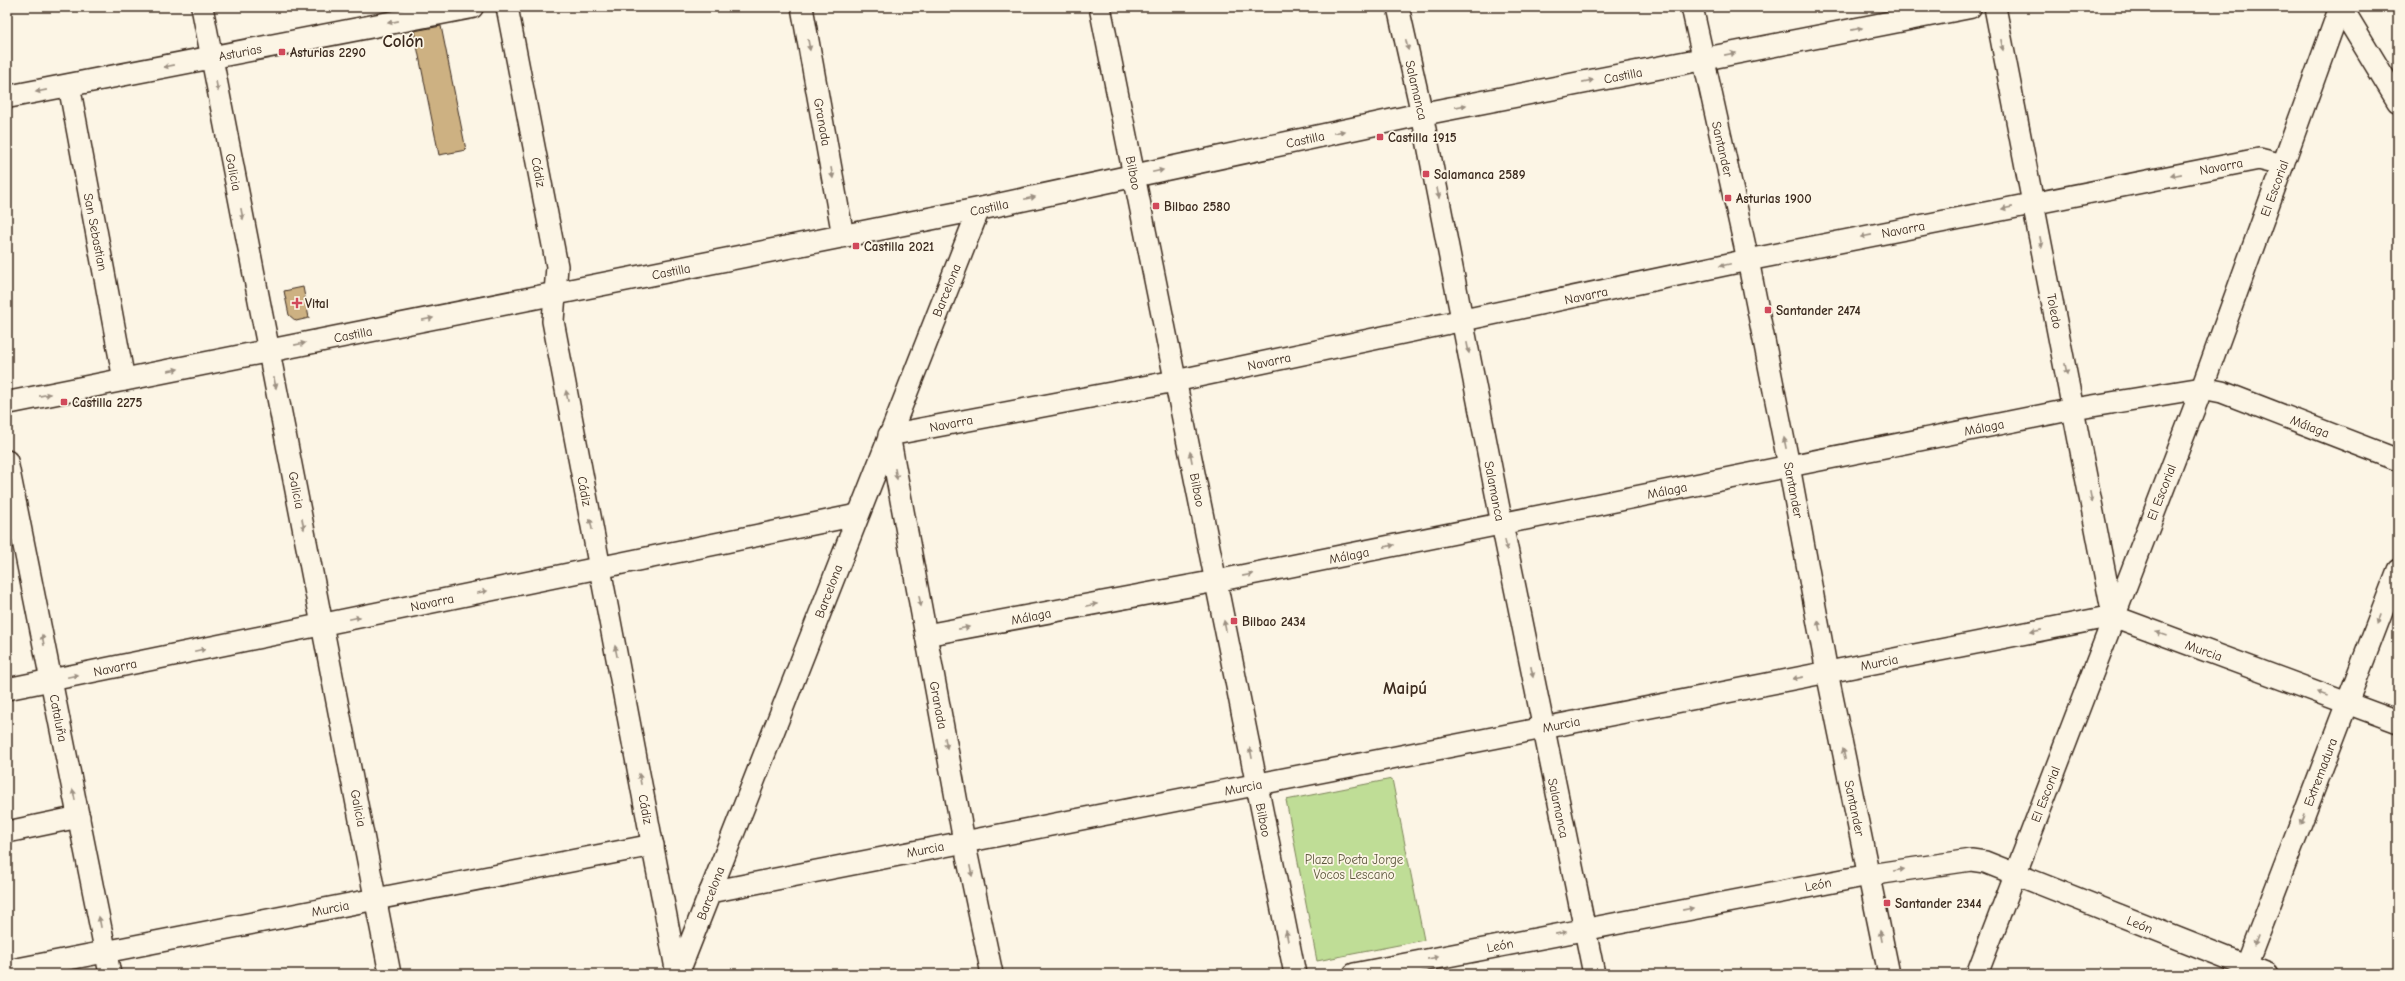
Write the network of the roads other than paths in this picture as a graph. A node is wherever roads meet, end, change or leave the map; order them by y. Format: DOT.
graph roads {
  1 [pos="202,7"];
  2 [pos="472,7"];
  3 [pos="507,7"];
  4 [pos="802,7"];
  5 [pos="1100,7"];
  6 [pos="1398,7"];
  7 [pos="1692,7"];
  8 [pos="1970,7"];
  9 [pos="1995,7"];
  10 [pos="2340,7"];
  11 [pos="212,58"];
  12 [pos="1703,59"];
  13 [pos="69,85"];
  14 [pos="7,97"];
  15 [pos="2398,101"];
  16 [pos="1422,114"];
  17 [pos="2283,165"];
  18 [pos="1135,176"];
  19 [pos="2033,203"];
  20 [pos="979,209"];
  21 [pos="843,236"];
  22 [pos="1748,260"];
  23 [pos="555,294"];
  24 [pos="1463,322"];
  25 [pos="269,350"];
  26 [pos="124,380"];
  27 [pos="1175,381"];
  28 [pos="2202,388"];
  29 [pos="7,403"];
  30 [pos="2074,409"];
  31 [pos="888,435"];
  32 [pos="2398,460"];
  33 [pos="7,461"];
  34 [pos="1789,466"];
  35 [pos="857,515"];
  36 [pos="1502,524"];
  37 [pos="600,568"];
  38 [pos="2398,570"];
  39 [pos="1216,582"];
  40 [pos="2113,616"];
  41 [pos="323,625"];
  42 [pos="926,636"];
  43 [pos="1827,672"];
  44 [pos="51,680"];
  45 [pos="7,690"];
  46 [pos="2347,703"];
  47 [pos="2398,722"];
  48 [pos="1543,728"];
  49 [pos="1257,784"];
  50 [pos="79,817"];
  51 [pos="7,832"];
  52 [pos="964,841"];
  53 [pos="653,845"];
  54 [pos="2015,874"];
  55 [pos="1869,875"];
  56 [pos="710,892"];
  57 [pos="377,899"];
  58 [pos="1584,928"];
  59 [pos="106,951"];
  60 [pos="2245,970"];
  61 [pos="7,971"];
  62 [pos="110,974"];
  63 [pos="390,974"];
  64 [pos="678,974"];
  65 [pos="992,974"];
  66 [pos="1295,974"];
  67 [pos="1354,974"];
  68 [pos="1594,974"];
  69 [pos="1889,974"];
  70 [pos="1977,974"];
  71 [pos="2268,974"];
  1 -- 11 [label="street, Galicia"];
  2 -- 11 [label="street, Asturias, one-way"];
  3 -- 23 [label="street, Cádiz"];
  4 -- 21 [label="street, Granada, one-way"];
  5 -- 18 [label="street, Bilbao"];
  6 -- 16 [label="street, Salamanca, one-way"];
  7 -- 12 [label="street, Santander"];
  12 -- 8 [label="street, Castilla, one-way"];
  9 -- 19 [label="street, Toledo, one-way"];
  10 -- 15 [label="street"];
  10 -- 17 [label="street, El Escorial"];
  11 -- 13 [label="street, Asturias, one-way"];
  11 -- 25 [label="street, Galicia, one-way"];
  16 -- 12 [label="street, Castilla, one-way"];
  12 -- 22 [label="street, Santander"];
  13 -- 14 [label="street, Asturias, one-way"];
  13 -- 26 [label="street, San Sebastian"];
  18 -- 16 [label="street, Castilla, one-way"];
  16 -- 24 [label="street, Salamanca, one-way"];
  17 -- 19 [label="street, Navarra, one-way"];
  17 -- 28 [label="street, El Escorial"];
  20 -- 18 [label="street, Castilla, one-way"];
  18 -- 27 [label="street, Bilbao"];
  19 -- 22 [label="street, Navarra, one-way"];
  19 -- 30 [label="street, Toledo, one-way"];
  20 -- 21 [label="street, Castilla"];
  20 -- 31 [label="street, Barcelona"];
  21 -- 23 [label="street, Castilla"];
  22 -- 24 [label="street, Navarra, one-way"];
  34 -- 22 [label="street, Santander, one-way"];
  25 -- 23 [label="street, Castilla, one-way"];
  37 -- 23 [label="street, Cádiz, one-way"];
  24 -- 27 [label="street, Navarra"];
  24 -- 36 [label="street, Salamanca, one-way"];
  26 -- 25 [label="street, Castilla, one-way"];
  25 -- 41 [label="street, Galicia, one-way"];
  29 -- 26 [label="street, Castilla, one-way"];
  27 -- 31 [label="street, Navarra"];
  39 -- 27 [label="street, Bilbao, one-way"];
  28 -- 30 [label="street, Málaga"];
  28 -- 32 [label="street, Málaga"];
  28 -- 40 [label="street, El Escorial"];
  30 -- 34 [label="street, Málaga"];
  30 -- 40 [label="street, Toledo, one-way"];
  31 -- 35 [label="street, Barcelona"];
  31 -- 42 [label="street, Granada, one-way"];
  44 -- 33 [label="street, Cataluña, one-way"];
  34 -- 36 [label="street, Málaga"];
  43 -- 34 [label="street, Santander, one-way"];
  35 -- 37 [label="street, Navarra"];
  35 -- 56 [label="street, Barcelona"];
  39 -- 36 [label="street, Málaga, one-way"];
  36 -- 48 [label="street, Salamanca, one-way"];
  41 -- 37 [label="street, Navarra, one-way"];
  53 -- 37 [label="street, Cádiz, one-way"];
  38 -- 46 [label="street, Extremadura, one-way"];
  42 -- 39 [label="street, Málaga, one-way"];
  49 -- 39 [label="street, Bilbao, one-way"];
  40 -- 43 [label="street, Murcia, one-way"];
  46 -- 40 [label="street, Murcia, one-way"];
  40 -- 54 [label="street, El Escorial"];
  44 -- 41 [label="street, Navarra, one-way"];
  41 -- 57 [label="street, Galicia"];
  42 -- 52 [label="street, Granada, one-way"];
  43 -- 48 [label="street, Murcia, one-way"];
  55 -- 43 [label="street, Santander, one-way"];
  44 -- 45 [label="street, Navarra"];
  50 -- 44 [label="street, Cataluña, one-way"];
  46 -- 47 [label="street, Murcia"];
  46 -- 60 [label="street, Extremadura, one-way"];
  48 -- 49 [label="street, Murcia"];
  48 -- 58 [label="street, Salamanca"];
  49 -- 52 [label="street, Murcia"];
  66 -- 49 [label="street, Bilbao, one-way"];
  50 -- 51 [label="street"];
  59 -- 50 [label="street, Cataluña, one-way"];
  52 -- 56 [label="street, Murcia"];
  52 -- 65 [label="street, Granada, one-way"];
  53 -- 57 [label="street, Murcia"];
  53 -- 64 [label="street, Cádiz"];
  55 -- 54 [label="street, León, one-way"];
  54 -- 60 [label="street, León"];
  54 -- 70 [label="street, El Escorial"];
  58 -- 55 [label="street, León, one-way"];
  69 -- 55 [label="street, Santander, one-way"];
  56 -- 64 [label="street, Barcelona"];
  57 -- 59 [label="street, Murcia"];
  57 -- 63 [label="street, Galicia"];
  67 -- 58 [label="street, León, one-way"];
  58 -- 68 [label="street, Salamanca"];
  59 -- 61 [label="street, Murcia"];
  59 -- 62 [label="street, Cataluña"];
  60 -- 71 [label="street, León"];
}
